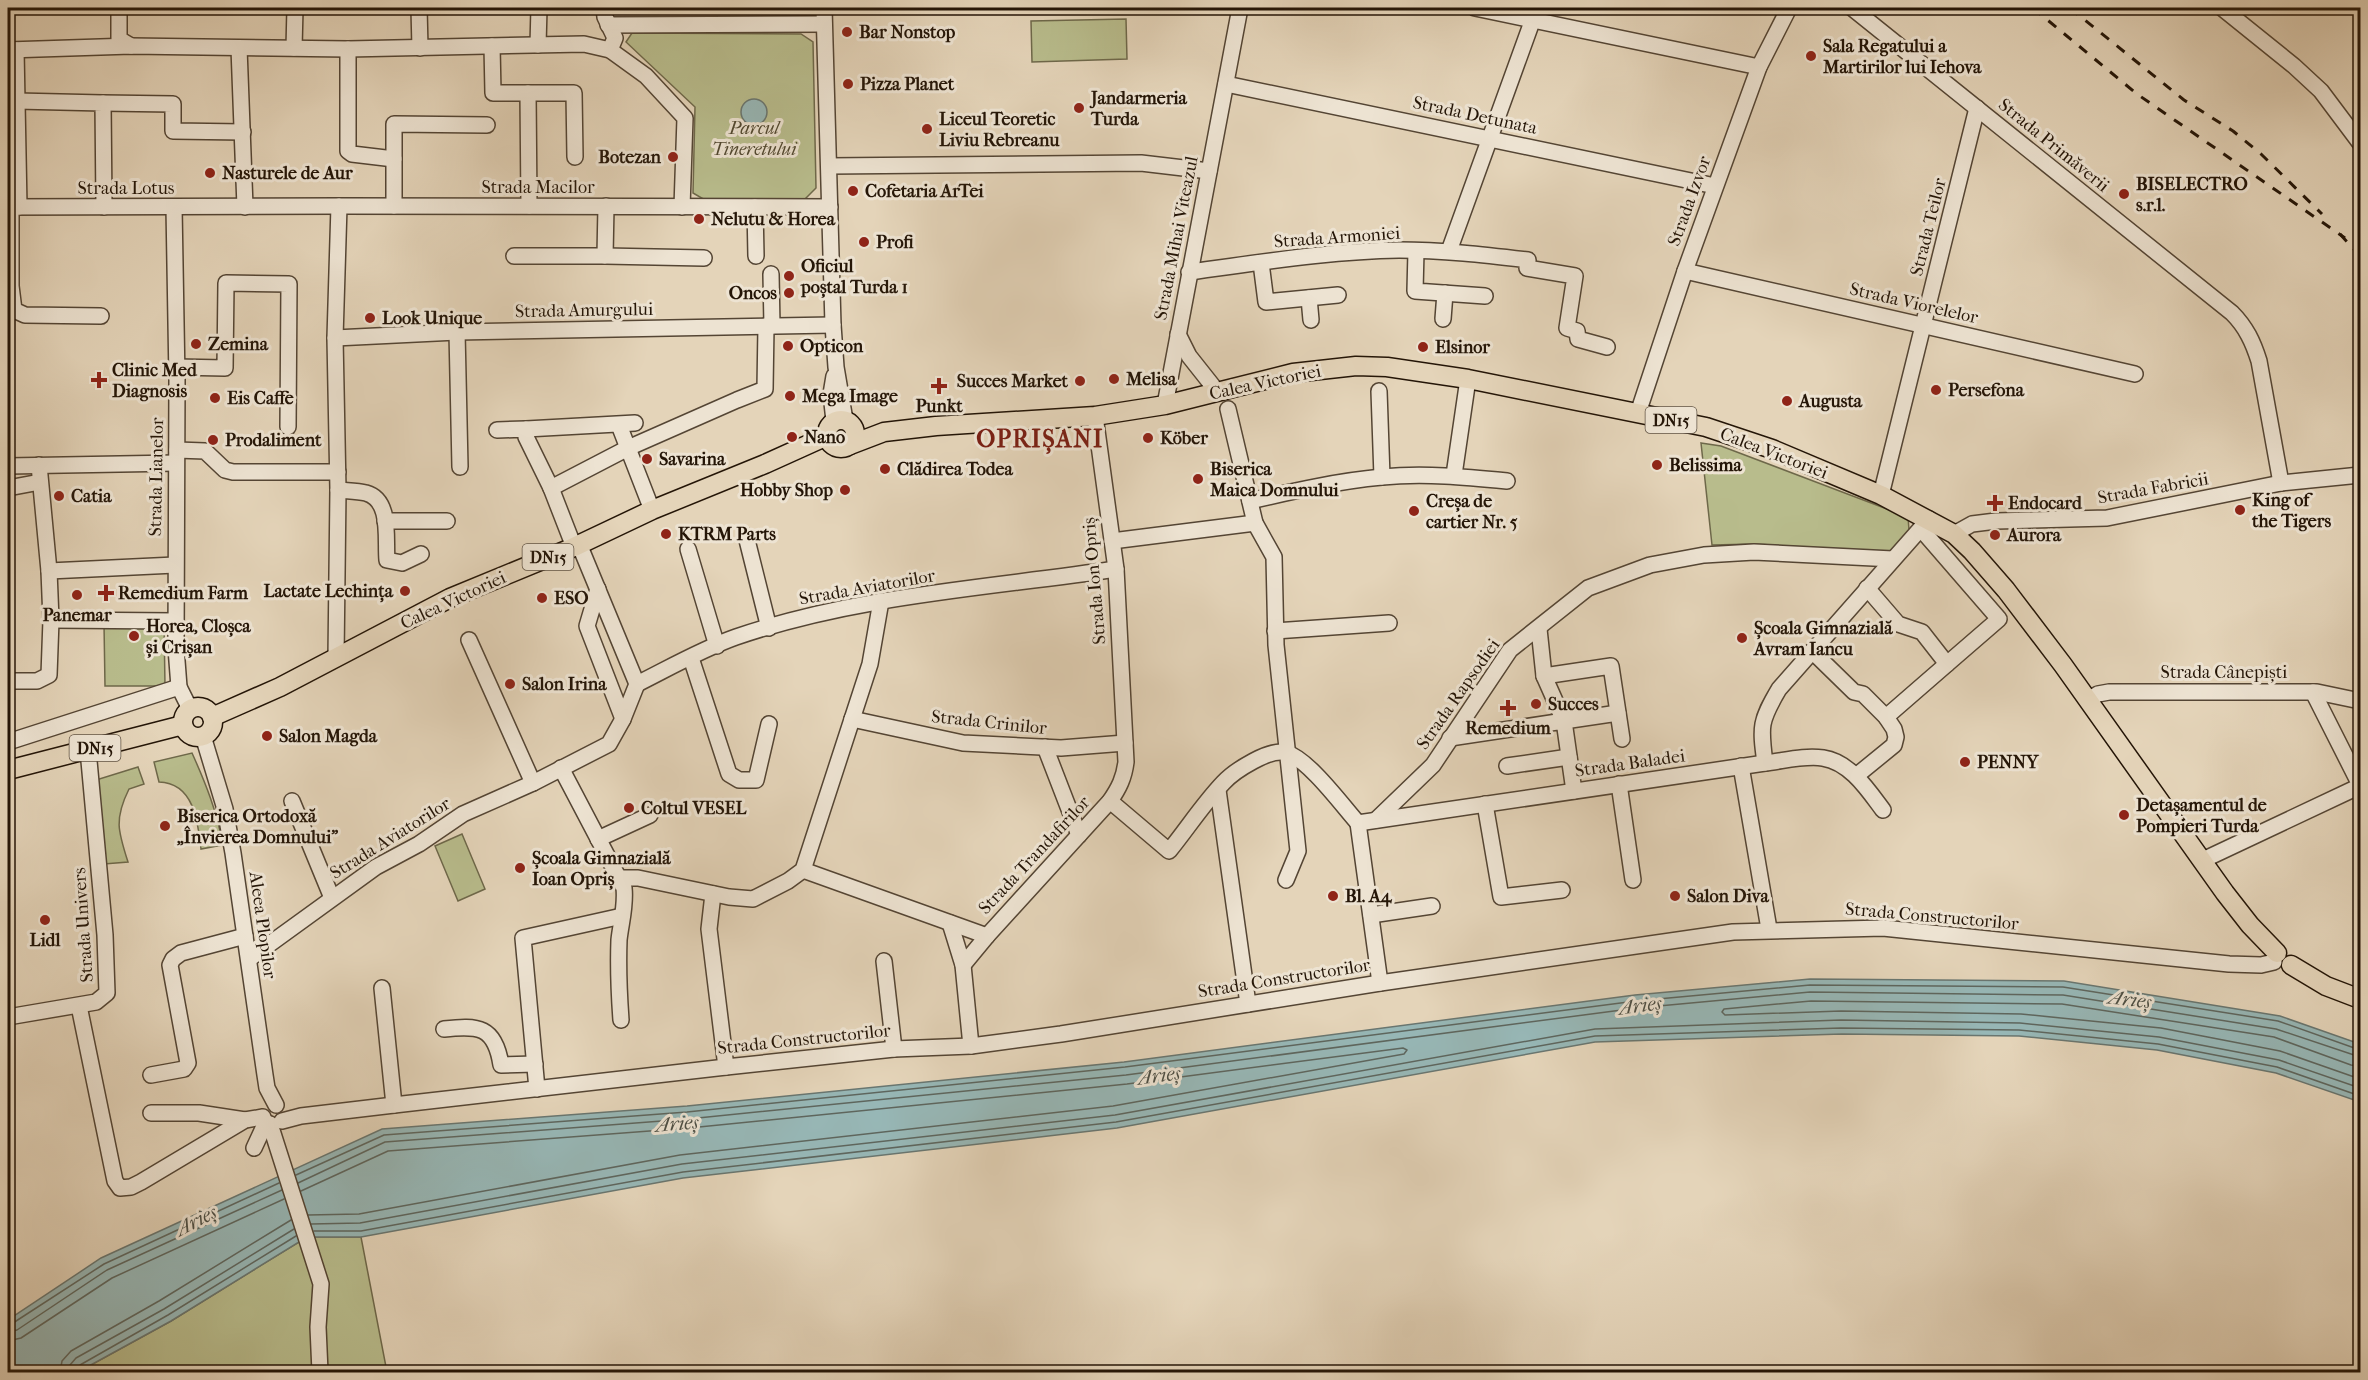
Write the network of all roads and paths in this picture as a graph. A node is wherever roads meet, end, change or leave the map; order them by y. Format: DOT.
graph roads {
  1 [pos="119,8"];
  2 [pos="296,8"];
  3 [pos="419,8"];
  4 [pos="539,8"];
  5 [pos="604,8"];
  6 [pos="824,8"];
  7 [pos="1240,8"];
  8 [pos="1475,8"];
  9 [pos="1789,8"];
  10 [pos="1852,8"];
  11 [pos="2222,8"];
  12 [pos="1533,19"];
  13 [pos="824,24"];
  14 [pos="608,25"];
  15 [pos="538,45"];
  16 [pos="131,46"];
  17 [pos="492,46"];
  18 [pos="239,48"];
  19 [pos="294,48"];
  20 [pos="420,48"];
  21 [pos="348,49"];
  22 [pos="12,50"];
  23 [pos="610,50"];
  24 [pos="1759,67"];
  25 [pos="1226,84"];
  26 [pos="528,93"];
  27 [pos="17,101"];
  28 [pos="103,103"];
  29 [pos="1977,108"];
  30 [pos="487,124"];
  31 [pos="243,132"];
  32 [pos="1490,138"];
  33 [pos="2361,143"];
  34 [pos="575,157"];
  35 [pos="394,159"];
  36 [pos="829,166"];
  37 [pos="1209,171"];
  38 [pos="1715,186"];
  39 [pos="339,206"];
  40 [pos="394,206"];
  41 [pos="529,206"];
  42 [pos="606,206"];
  43 [pos="12,207"];
  44 [pos="104,207"];
  45 [pos="174,207"];
  46 [pos="245,207"];
  47 [pos="682,207"];
  48 [pos="755,207"];
  49 [pos="830,207"];
  50 [pos="1416,251"];
  51 [pos="1449,251"];
  52 [pos="514,256"];
  53 [pos="605,256"];
  54 [pos="756,256"];
  55 [pos="704,258"];
  56 [pos="1261,263"];
  57 [pos="1685,271"];
  58 [pos="1189,272"];
  59 [pos="771,274"];
  60 [pos="1444,293"];
  61 [pos="1338,295"];
  62 [pos="1485,296"];
  63 [pos="1309,298"];
  64 [pos="101,316"];
  65 [pos="1311,320"];
  66 [pos="1443,320"];
  67 [pos="833,325"];
  68 [pos="1924,325"];
  69 [pos="769,326"];
  70 [pos="458,332"];
  71 [pos="1178,333"];
  72 [pos="335,338"];
  73 [pos="1607,347"];
  74 [pos="176,367"];
  75 [pos="2135,374"];
  76 [pos="1468,379"];
  77 [pos="1378,391"];
  78 [pos="1215,392"];
  79 [pos="1165,405"];
  80 [pos="1228,409"];
  81 [pos="1638,413"];
  82 [pos="1095,416"];
  83 [pos="288,427"];
  84 [pos="526,429"];
  85 [pos="497,430"];
  86 [pos="841,433"];
  87 [pos="628,448"];
  88 [pos="176,456"];
  89 [pos="39,465"];
  90 [pos="8,466"];
  91 [pos="460,467"];
  92 [pos="338,472"];
  93 [pos="1454,475"];
  94 [pos="2361,475"];
  95 [pos="1382,477"];
  96 [pos="1507,481"];
  97 [pos="40,482"];
  98 [pos="2281,483"];
  99 [pos="8,488"];
  100 [pos="551,488"];
  101 [pos="338,490"];
  102 [pos="1881,495"];
  103 [pos="1250,501"];
  104 [pos="652,510"];
  105 [pos="385,520"];
  106 [pos="447,520"];
  107 [pos="1255,523"];
  108 [pos="1925,524"];
  109 [pos="1954,534"];
  110 [pos="746,536"];
  111 [pos="1112,541"];
  112 [pos="577,545"];
  113 [pos="688,549"];
  114 [pos="422,554"];
  115 [pos="1893,559"];
  116 [pos="175,565"];
  117 [pos="1116,569"];
  118 [pos="49,571"];
  119 [pos="1867,588"];
  120 [pos="598,589"];
  121 [pos="881,601"];
  122 [pos="51,620"];
  123 [pos="175,621"];
  124 [pos="1389,623"];
  125 [pos="769,628"];
  126 [pos="1539,628"];
  127 [pos="1275,631"];
  128 [pos="469,640"];
  129 [pos="717,646"];
  130 [pos="1812,651"];
  131 [pos="336,658"];
  132 [pos="691,658"];
  133 [pos="1947,664"];
  134 [pos="1544,676"];
  135 [pos="8,681"];
  136 [pos="637,684"];
  137 [pos="179,687"];
  138 [pos="2313,692"];
  139 [pos="2088,700"];
  140 [pos="2361,701"];
  141 [pos="1618,713"];
  142 [pos="186,717"];
  143 [pos="212,717"];
  144 [pos="1886,717"];
  145 [pos="623,719"];
  146 [pos="852,719"];
  147 [pos="1564,721"];
  148 [pos="769,724"];
  149 [pos="203,736"];
  150 [pos="1450,738"];
  151 [pos="1622,739"];
  152 [pos="8,742"];
  153 [pos="1125,743"];
  154 [pos="1045,747"];
  155 [pos="88,750"];
  156 [pos="1286,752"];
  157 [pos="1569,757"];
  158 [pos="1765,763"];
  159 [pos="1507,766"];
  160 [pos="1741,766"];
  161 [pos="561,768"];
  162 [pos="8,770"];
  163 [pos="1856,776"];
  164 [pos="533,783"];
  165 [pos="1618,784"];
  166 [pos="2361,785"];
  167 [pos="1218,790"];
  168 [pos="1574,791"];
  169 [pos="292,801"];
  170 [pos="1110,801"];
  171 [pos="1485,804"];
  172 [pos="1883,810"];
  173 [pos="650,815"];
  174 [pos="1376,820"];
  175 [pos="1358,823"];
  176 [pos="1079,835"];
  177 [pos="598,839"];
  178 [pos="2203,861"];
  179 [pos="803,870"];
  180 [pos="618,878"];
  181 [pos="1286,880"];
  182 [pos="1633,880"];
  183 [pos="1562,890"];
  184 [pos="713,894"];
  185 [pos="332,898"];
  186 [pos="1432,906"];
  187 [pos="1371,915"];
  188 [pos="622,916"];
  189 [pos="950,923"];
  190 [pos="1769,929"];
  191 [pos="245,936"];
  192 [pos="987,936"];
  193 [pos="249,959"];
  194 [pos="2281,960"];
  195 [pos="884,961"];
  196 [pos="963,965"];
  197 [pos="1380,983"];
  198 [pos="382,988"];
  199 [pos="2361,999"];
  200 [pos="1248,1004"];
  201 [pos="79,1006"];
  202 [pos="8,1017"];
  203 [pos="621,1020"];
  204 [pos="444,1029"];
  205 [pos="971,1046"];
  206 [pos="894,1049"];
  207 [pos="535,1064"];
  208 [pos="726,1067"];
  209 [pos="151,1075"];
  210 [pos="537,1089"];
  211 [pos="394,1105"];
  212 [pos="151,1113"];
  213 [pos="272,1115"];
  214 [pos="245,1120"];
  215 [pos="254,1148"];
  216 [pos="320,1372"];
  1 -- 16 [label="street"];
  2 -- 19 [label="street"];
  3 -- 20 [label="street"];
  4 -- 15 [label="street"];
  5 -- 14 [label="street"];
  6 -- 13 [label="street"];
  7 -- 25 [label="street, Strada Mihai Viteazul"];
  8 -- 12 [label="street"];
  9 -- 24 [label="street, Strada Izvor"];
  10 -- 29 [label="street, Strada Primăverii"];
  11 -- 33 [label="street"];
  12 -- 24 [label="street"];
  12 -- 32 [label="street"];
  13 -- 14 [label="street"];
  13 -- 36 [label="street"];
  14 -- 23 [label="street"];
  15 -- 17 [label="street"];
  15 -- 23 [label="street"];
  16 -- 18 [label="street"];
  16 -- 22 [label="street"];
  17 -- 20 [label="street"];
  17 -- 26 [label="street"];
  18 -- 19 [label="street"];
  18 -- 31 [label="street"];
  19 -- 21 [label="street"];
  20 -- 21 [label="street"];
  21 -- 35 [label="street"];
  22 -- 27 [label="street"];
  23 -- 47 [label="street"];
  24 -- 38 [label="street, Strada Izvor"];
  25 -- 32 [label="street, Strada Detunata"];
  25 -- 37 [label="street, Strada Mihai Viteazul"];
  26 -- 34 [label="street"];
  26 -- 41 [label="street"];
  27 -- 28 [label="street"];
  27 -- 43 [label="street"];
  28 -- 31 [label="street"];
  28 -- 44 [label="street"];
  29 -- 68 [label="street, Strada Teilor"];
  29 -- 98 [label="street, Strada Primăverii"];
  30 -- 35 [label="street"];
  31 -- 46 [label="street"];
  32 -- 38 [label="street, Strada Detunata"];
  32 -- 51 [label="street"];
  35 -- 40 [label="street"];
  36 -- 37 [label="street"];
  36 -- 49 [label="street"];
  37 -- 58 [label="street, Strada Mihai Viteazul"];
  38 -- 57 [label="street, Strada Izvor"];
  39 -- 40 [label="street, Strada Macilor"];
  39 -- 46 [label="street, Strada Macilor"];
  39 -- 72 [label="street"];
  40 -- 41 [label="street, Strada Macilor"];
  41 -- 42 [label="street, Strada Macilor"];
  42 -- 47 [label="street, Strada Macilor"];
  42 -- 53 [label="street"];
  43 -- 44 [label="street, Strada Lotus"];
  43 -- 64 [label="street"];
  44 -- 45 [label="street, Strada Lotus"];
  45 -- 46 [label="street, Strada Lotus"];
  45 -- 74 [label="street, Strada Lianelor"];
  47 -- 48 [label="street, Strada Macilor"];
  48 -- 49 [label="street, Strada Macilor"];
  48 -- 54 [label="street"];
  49 -- 67 [label="street"];
  50 -- 51 [label="street, Strada Armoniei"];
  50 -- 56 [label="street, Strada Armoniei"];
  50 -- 60 [label="street, Strada Armoniei"];
  51 -- 73 [label="street, Strada Armoniei"];
  52 -- 53 [label="street"];
  53 -- 55 [label="street"];
  56 -- 58 [label="street, Strada Armoniei"];
  56 -- 63 [label="street, Strada Armoniei"];
  57 -- 68 [label="street, Strada Viorelelor"];
  57 -- 81 [label="street, Strada Izvor"];
  58 -- 71 [label="street, Strada Mihai Viteazul"];
  59 -- 69 [label="street"];
  60 -- 62 [label="street, Strada Armoniei"];
  60 -- 66 [label="street"];
  61 -- 63 [label="street, Strada Armoniei"];
  63 -- 65 [label="street"];
  67 -- 69 [label="street, Strada Amurgului"];
  67 -- 86 [label="street"];
  68 -- 75 [label="street, Strada Viorelelor"];
  68 -- 102 [label="street, Strada Teilor"];
  69 -- 70 [label="street, Strada Amurgului"];
  69 -- 87 [label="street"];
  70 -- 72 [label="street, Strada Amurgului"];
  70 -- 91 [label="street"];
  71 -- 78 [label="street"];
  71 -- 79 [label="street, Strada Mihai Viteazul"];
  72 -- 92 [label="street"];
  74 -- 83 [label="street"];
  74 -- 88 [label="street, Strada Lianelor"];
  76 -- 78 [label="main road, Calea Victoriei / DN15"];
  76 -- 81 [label="main road, Calea Victoriei / DN15"];
  76 -- 93 [label="street"];
  77 -- 95 [label="street"];
  78 -- 79 [label="main road, Calea Victoriei / DN15"];
  79 -- 82 [label="main road, Calea Victoriei / DN15"];
  80 -- 103 [label="street"];
  81 -- 102 [label="main road, Calea Victoriei / DN15"];
  82 -- 86 [label="main road, Calea Victoriei / DN15"];
  82 -- 111 [label="street, Strada Ion Opriș"];
  84 -- 85 [label="street"];
  84 -- 87 [label="street"];
  84 -- 100 [label="street"];
  86 -- 104 [label="main road, Calea Victoriei / DN15"];
  87 -- 100 [label="street"];
  87 -- 104 [label="street"];
  88 -- 89 [label="street"];
  88 -- 92 [label="street"];
  88 -- 116 [label="street, Strada Lianelor"];
  89 -- 90 [label="street"];
  89 -- 97 [label="street"];
  92 -- 101 [label="street"];
  93 -- 95 [label="street"];
  93 -- 96 [label="street"];
  94 -- 98 [label="street, Strada Fabricii"];
  95 -- 103 [label="street"];
  97 -- 99 [label="street"];
  97 -- 118 [label="street"];
  98 -- 109 [label="street, Strada Fabricii"];
  100 -- 112 [label="street"];
  101 -- 105 [label="street"];
  101 -- 131 [label="street"];
  102 -- 108 [label="main road, Calea Victoriei / DN15"];
  103 -- 107 [label="street"];
  104 -- 112 [label="main road, Calea Victoriei / DN15"];
  105 -- 106 [label="street"];
  105 -- 114 [label="street"];
  107 -- 111 [label="street"];
  107 -- 127 [label="street"];
  108 -- 109 [label="main road, Calea Victoriei / DN15"];
  108 -- 115 [label="street"];
  108 -- 133 [label="street"];
  109 -- 139 [label="main road, Calea Victoriei / DN15"];
  110 -- 125 [label="street"];
  111 -- 117 [label="street, Strada Ion Opriș"];
  112 -- 120 [label="street"];
  112 -- 131 [label="main road, Calea Victoriei / DN15"];
  113 -- 129 [label="street"];
  115 -- 119 [label="street"];
  115 -- 126 [label="street, Strada Rapsodiei"];
  116 -- 118 [label="street"];
  116 -- 123 [label="street, Strada Lianelor"];
  117 -- 121 [label="street, Strada Aviatorilor"];
  117 -- 153 [label="street, Strada Ion Opriș"];
  118 -- 122 [label="street"];
  119 -- 130 [label="street"];
  119 -- 133 [label="street"];
  120 -- 136 [label="street"];
  120 -- 145 [label="street"];
  121 -- 125 [label="street, Strada Aviatorilor"];
  121 -- 146 [label="street"];
  122 -- 123 [label="street"];
  122 -- 135 [label="street"];
  123 -- 137 [label="street, Strada Lianelor"];
  124 -- 127 [label="street"];
  125 -- 129 [label="street, Strada Aviatorilor"];
  126 -- 134 [label="street"];
  126 -- 150 [label="street, Strada Rapsodiei"];
  127 -- 156 [label="street"];
  128 -- 164 [label="street"];
  129 -- 132 [label="street, Strada Aviatorilor"];
  130 -- 144 [label="street"];
  130 -- 158 [label="street"];
  131 -- 143 [label="main road, Calea Victoriei / DN15"];
  132 -- 136 [label="street, Strada Aviatorilor"];
  132 -- 148 [label="street"];
  133 -- 144 [label="street"];
  134 -- 141 [label="street"];
  134 -- 147 [label="street"];
  136 -- 145 [label="street, Strada Aviatorilor"];
  137 -- 142 [label="street, Strada Lianelor"];
  137 -- 152 [label="street"];
  138 -- 139 [label="street, Strada Cânepiști"];
  138 -- 140 [label="street, Strada Cânepiști"];
  138 -- 166 [label="street"];
  139 -- 178 [label="main road, Calea Victoriei / DN15"];
  141 -- 147 [label="street"];
  141 -- 151 [label="street"];
  142 -- 143 [label="main road"];
  142 -- 149 [label="main road"];
  142 -- 155 [label="main road, DN15"];
  143 -- 149 [label="main road"];
  144 -- 163 [label="street"];
  145 -- 161 [label="street, Strada Aviatorilor"];
  146 -- 154 [label="street, Strada Crinilor"];
  146 -- 179 [label="street"];
  147 -- 150 [label="street"];
  147 -- 157 [label="street"];
  149 -- 191 [label="street, Aleea Plopilor"];
  150 -- 174 [label="street, Strada Rapsodiei"];
  153 -- 154 [label="street, Strada Crinilor"];
  153 -- 170 [label="street, Strada Trandafirilor"];
  154 -- 176 [label="street"];
  155 -- 162 [label="main road, DN15"];
  155 -- 201 [label="street, Strada Univers"];
  156 -- 167 [label="street"];
  156 -- 175 [label="street"];
  156 -- 181 [label="street"];
  157 -- 159 [label="street"];
  157 -- 168 [label="street"];
  158 -- 160 [label="street, Strada Baladei"];
  158 -- 163 [label="street, Strada Baladei"];
  160 -- 165 [label="street, Strada Baladei"];
  160 -- 190 [label="street"];
  161 -- 164 [label="street, Strada Aviatorilor"];
  161 -- 177 [label="street"];
  163 -- 172 [label="street"];
  164 -- 185 [label="street, Strada Aviatorilor"];
  165 -- 168 [label="street, Strada Baladei"];
  165 -- 182 [label="street"];
  166 -- 178 [label="street"];
  167 -- 170 [label="street, Strada Trandafirilor"];
  167 -- 200 [label="street"];
  168 -- 171 [label="street, Strada Baladei"];
  169 -- 185 [label="street"];
  170 -- 176 [label="street, Strada Trandafirilor"];
  171 -- 174 [label="street, Strada Baladei"];
  171 -- 183 [label="street"];
  173 -- 177 [label="street"];
  174 -- 175 [label="street, Strada Baladei"];
  175 -- 187 [label="street"];
  176 -- 192 [label="street, Strada Trandafirilor"];
  177 -- 180 [label="street"];
  178 -- 194 [label="main road, Calea Victoriei / DN15"];
  179 -- 184 [label="street"];
  179 -- 189 [label="street, Strada Trandafirilor"];
  180 -- 184 [label="street"];
  180 -- 188 [label="street"];
  184 -- 208 [label="street"];
  185 -- 193 [label="street, Strada Aviatorilor"];
  186 -- 187 [label="street"];
  187 -- 197 [label="street"];
  188 -- 203 [label="street"];
  188 -- 207 [label="street"];
  189 -- 192 [label="street, Strada Trandafirilor"];
  189 -- 196 [label="street"];
  190 -- 194 [label="street, Strada Constructorilor"];
  190 -- 197 [label="street, Strada Constructorilor"];
  191 -- 193 [label="street, Aleea Plopilor"];
  191 -- 209 [label="street"];
  192 -- 196 [label="street, Strada Trandafirilor"];
  193 -- 213 [label="street, Aleea Plopilor"];
  194 -- 199 [label="main road, Calea Victoriei / DN15"];
  195 -- 206 [label="street"];
  196 -- 205 [label="street"];
  197 -- 200 [label="street, Strada Constructorilor"];
  198 -- 211 [label="street"];
  200 -- 205 [label="street, Strada Constructorilor"];
  201 -- 202 [label="street, Strada Univers"];
  201 -- 214 [label="street"];
  204 -- 207 [label="street"];
  205 -- 206 [label="street, Strada Constructorilor"];
  206 -- 208 [label="street, Strada Constructorilor"];
  207 -- 210 [label="street"];
  208 -- 210 [label="street, Strada Constructorilor"];
  210 -- 211 [label="street, Strada Constructorilor"];
  211 -- 213 [label="street, Strada Constructorilor"];
  212 -- 214 [label="street"];
  213 -- 214 [label="street"];
  213 -- 215 [label="street"];
  213 -- 216 [label="street"];
}
